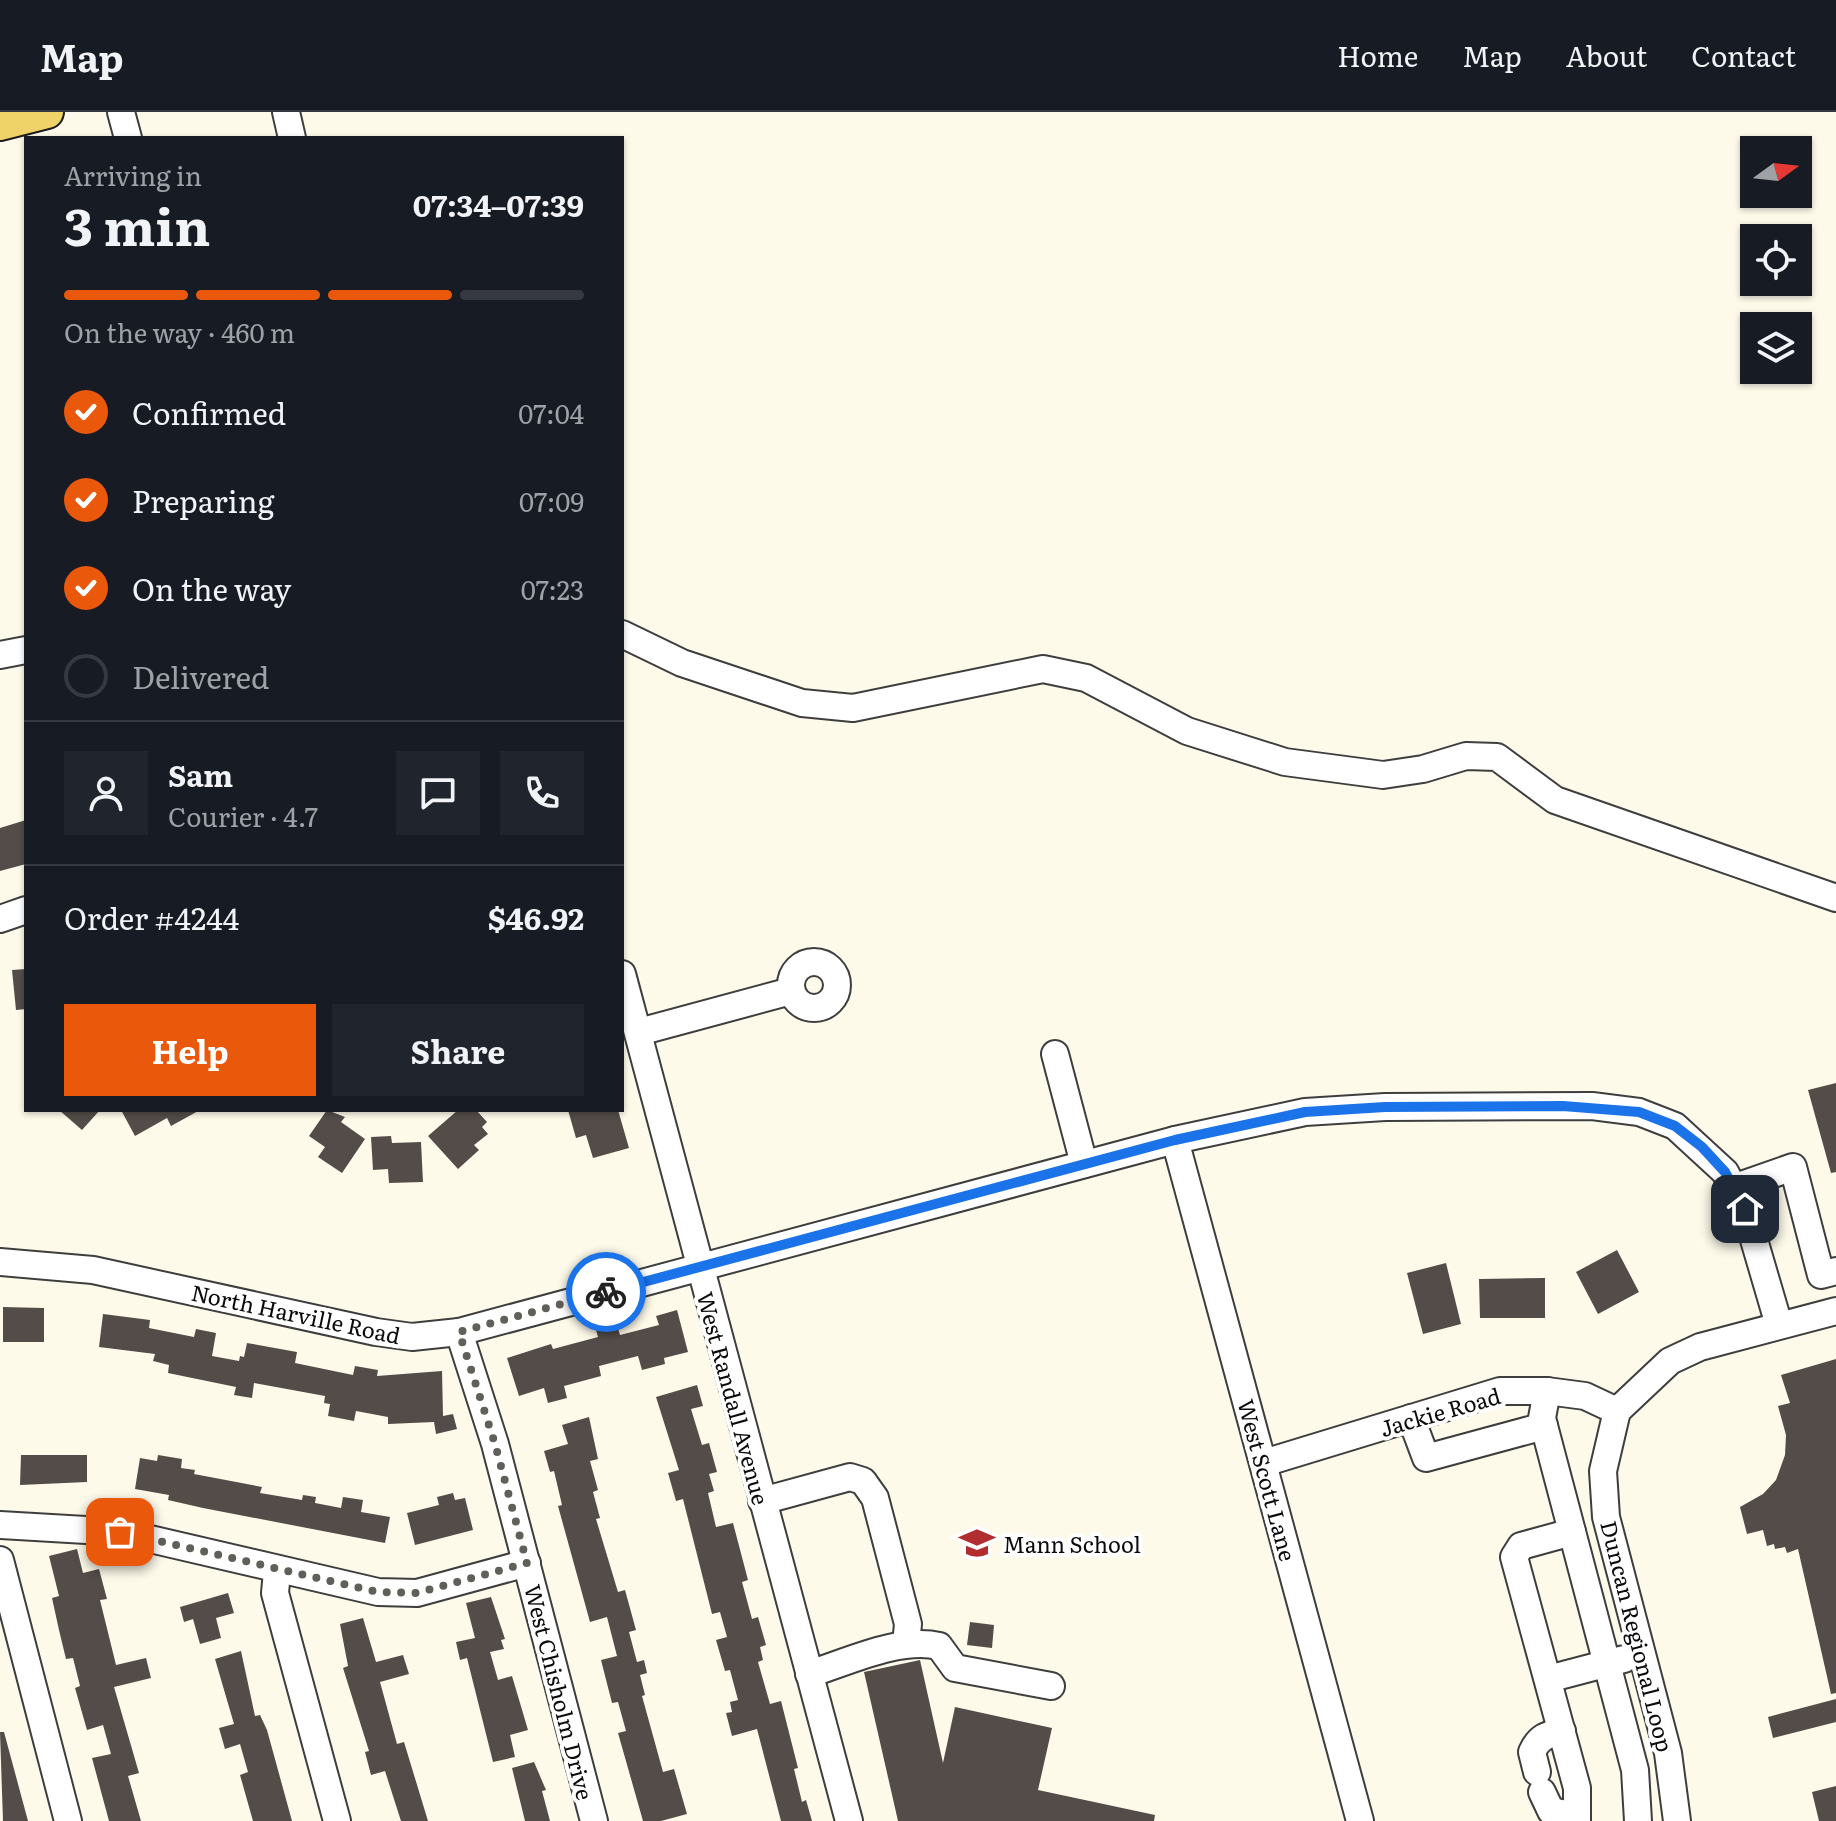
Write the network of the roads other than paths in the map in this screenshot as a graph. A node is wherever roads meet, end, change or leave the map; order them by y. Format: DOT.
graph roads {
  1 [pos="47,112"];
  2 [pos="121,112"];
  3 [pos="286,112"];
  4 [pos="0,124"];
  5 [pos="127,136"];
  6 [pos="292,136"];
  7 [pos="624,635"];
  8 [pos="24,650"];
  9 [pos="0,655"];
  10 [pos="1836,898"];
  11 [pos="24,911"];
  12 [pos="0,919"];
  13 [pos="624,981"];
  14 [pos="791,991"];
  15 [pos="639,1032"];
  16 [pos="1055,1054"];
  17 [pos="1175,1140"];
  18 [pos="1084,1164"];
  19 [pos="1733,1188"];
  20 [pos="0,1262"];
  21 [pos="699,1266"];
  22 [pos="1836,1271"];
  23 [pos="1836,1311"];
  24 [pos="1779,1325"];
  25 [pos="459,1332"];
  26 [pos="1547,1391"];
  27 [pos="1617,1411"];
  28 [pos="1411,1418"];
  29 [pos="1544,1426"];
  30 [pos="1264,1463"];
  31 [pos="762,1501"];
  32 [pos="0,1525"];
  33 [pos="1609,1528"];
  34 [pos="1572,1535"];
  35 [pos="0,1560"];
  36 [pos="527,1563"];
  37 [pos="277,1571"];
  38 [pos="906,1644"];
  39 [pos="1643,1654"];
  40 [pos="1607,1664"];
  41 [pos="809,1674"];
  42 [pos="1548,1679"];
  43 [pos="1051,1686"];
  44 [pos="1562,1731"];
  45 [pos="1577,1818"];
  46 [pos="68,1821"];
  47 [pos="337,1821"];
  48 [pos="594,1821"];
  49 [pos="849,1821"];
  50 [pos="1360,1821"];
  51 [pos="1638,1821"];
  52 [pos="1677,1821"];
  1 -- 4 [label="main road"];
  2 -- 5 [label="street"];
  3 -- 6 [label="street"];
  7 -- 10 [label="street"];
  8 -- 9 [label="street"];
  11 -- 12 [label="street"];
  13 -- 15 [label="street, West Randall Avenue"];
  14 -- 15 [label="street"];
  15 -- 21 [label="street, West Randall Avenue"];
  16 -- 18 [label="street"];
  17 -- 18 [label="street, North Harville Road"];
  17 -- 19 [label="street, North Harville Road"];
  17 -- 30 [label="street, West Scott Lane"];
  18 -- 21 [label="street, North Harville Road"];
  19 -- 22 [label="street"];
  19 -- 24 [label="street, North Harville Road"];
  20 -- 25 [label="street, North Harville Road"];
  21 -- 25 [label="street, North Harville Road"];
  21 -- 31 [label="street, West Randall Avenue"];
  23 -- 24 [label="street"];
  24 -- 27 [label="street"];
  25 -- 36 [label="street, West Chisholm Drive"];
  26 -- 27 [label="street, Jackie Road"];
  26 -- 28 [label="street, Jackie Road"];
  26 -- 29 [label="street"];
  27 -- 33 [label="street, Duncan Regional Loop"];
  28 -- 29 [label="street"];
  28 -- 30 [label="street, Jackie Road"];
  29 -- 34 [label="street"];
  30 -- 50 [label="street, West Scott Lane"];
  31 -- 38 [label="street"];
  31 -- 41 [label="street, West Randall Avenue"];
  32 -- 37 [label="street"];
  33 -- 34 [label="street"];
  33 -- 39 [label="street, Duncan Regional Loop"];
  34 -- 40 [label="street"];
  34 -- 42 [label="street"];
  35 -- 46 [label="street"];
  36 -- 37 [label="street"];
  36 -- 48 [label="street, West Chisholm Drive"];
  37 -- 47 [label="street"];
  38 -- 41 [label="street"];
  38 -- 43 [label="street"];
  39 -- 40 [label="street"];
  39 -- 52 [label="street, Duncan Regional Loop"];
  40 -- 42 [label="street"];
  40 -- 51 [label="street"];
  41 -- 49 [label="street, West Randall Avenue"];
  42 -- 44 [label="street"];
  44 -- 45 [label="street"];
  44 -- 45 [label="street"];
}
